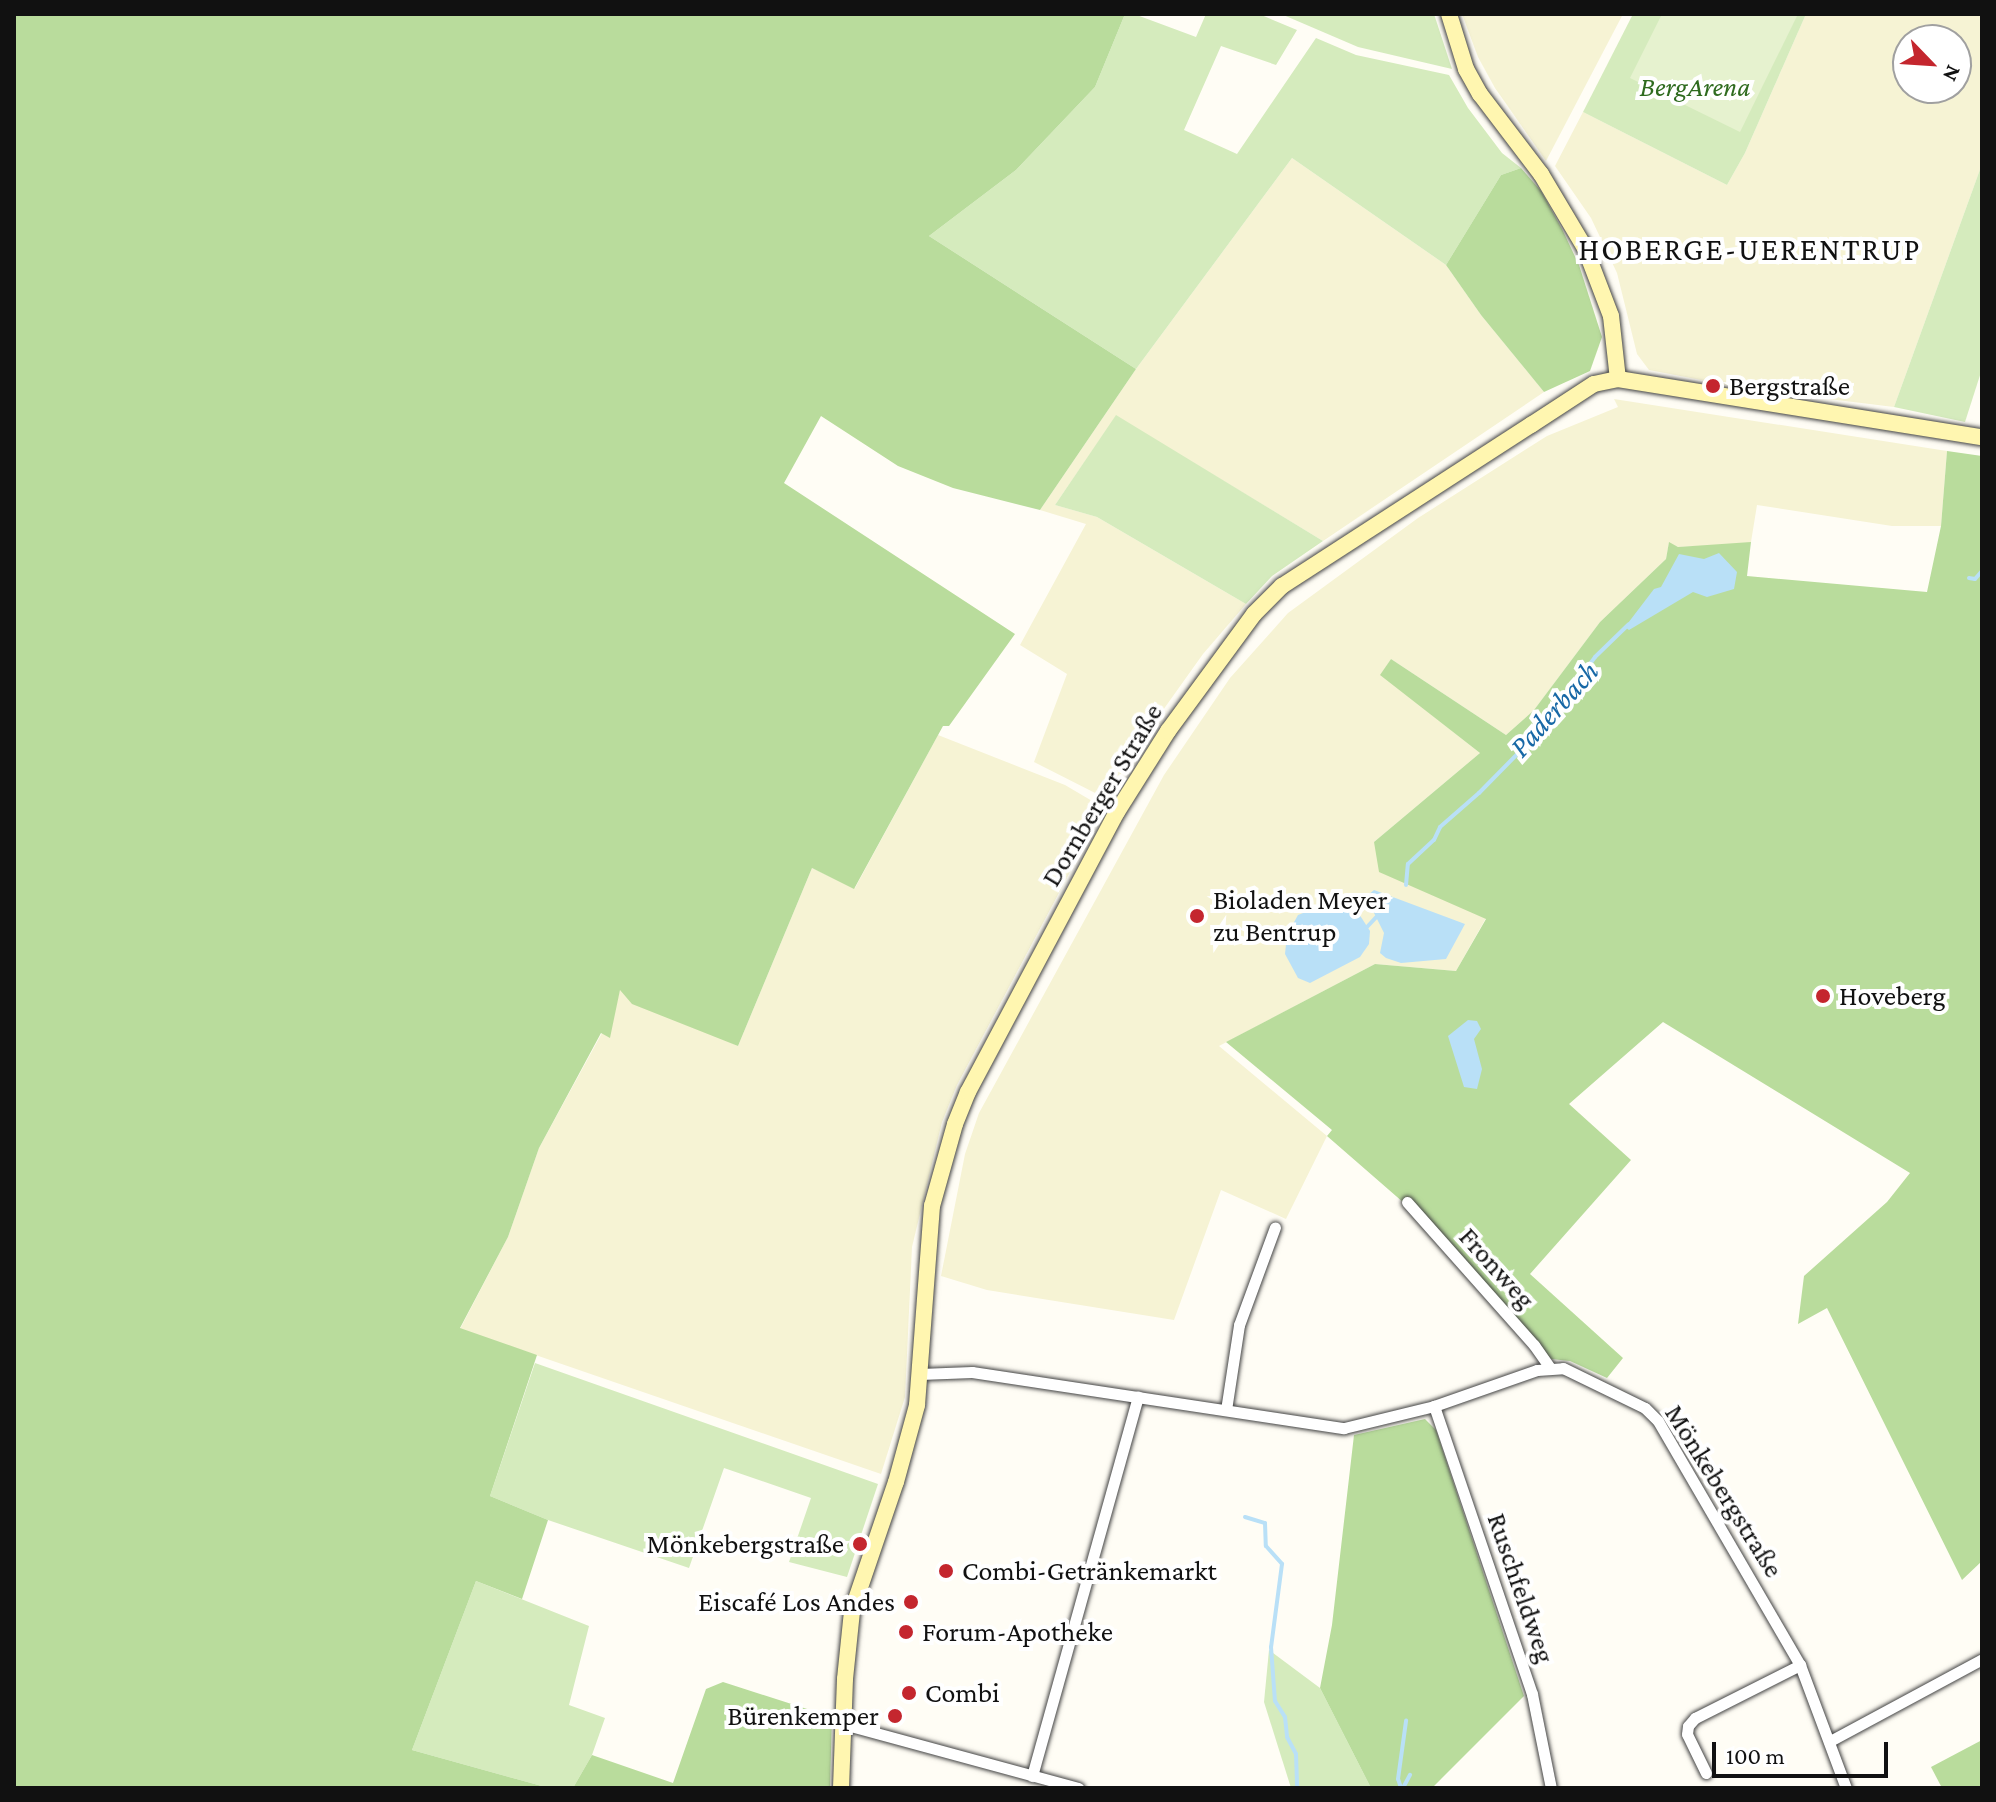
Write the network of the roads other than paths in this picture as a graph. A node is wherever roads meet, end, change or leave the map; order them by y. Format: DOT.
graph roads {
  1 [pos="1449,14"];
  2 [pos="1618,379"];
  3 [pos="1982,437"];
  4 [pos="1407,1202"];
  5 [pos="1275,1227"];
  6 [pos="1550,1368"];
  7 [pos="920,1374"];
  8 [pos="1138,1397"];
  9 [pos="1434,1406"];
  10 [pos="1226,1410"];
  11 [pos="1982,1659"];
  12 [pos="1800,1665"];
  13 [pos="843,1724"];
  14 [pos="1830,1741"];
  15 [pos="1706,1773"];
  16 [pos="1032,1776"];
  17 [pos="841,1788"];
  18 [pos="1078,1788"];
  19 [pos="1551,1788"];
  20 [pos="1846,1788"];
  1 -- 2 [label="main road"];
  2 -- 3 [label="main road, Dornberger Straße"];
  2 -- 7 [label="main road, Dornberger Straße"];
  4 -- 6 [label="street, Fronweg"];
  5 -- 10 [label="street"];
  6 -- 9 [label="street"];
  6 -- 12 [label="street, Mönkebergstraße"];
  7 -- 8 [label="street"];
  7 -- 13 [label="main road, Dornberger Straße"];
  8 -- 10 [label="street"];
  8 -- 16 [label="street"];
  9 -- 10 [label="street"];
  9 -- 19 [label="street, Ruschfeldweg"];
  11 -- 14 [label="street"];
  12 -- 14 [label="street, Mönkebergstraße"];
  12 -- 15 [label="street"];
  13 -- 16 [label="street"];
  13 -- 17 [label="main road, Dornberger Straße"];
  14 -- 20 [label="street, Mönkebergstraße"];
  16 -- 18 [label="street"];
}
